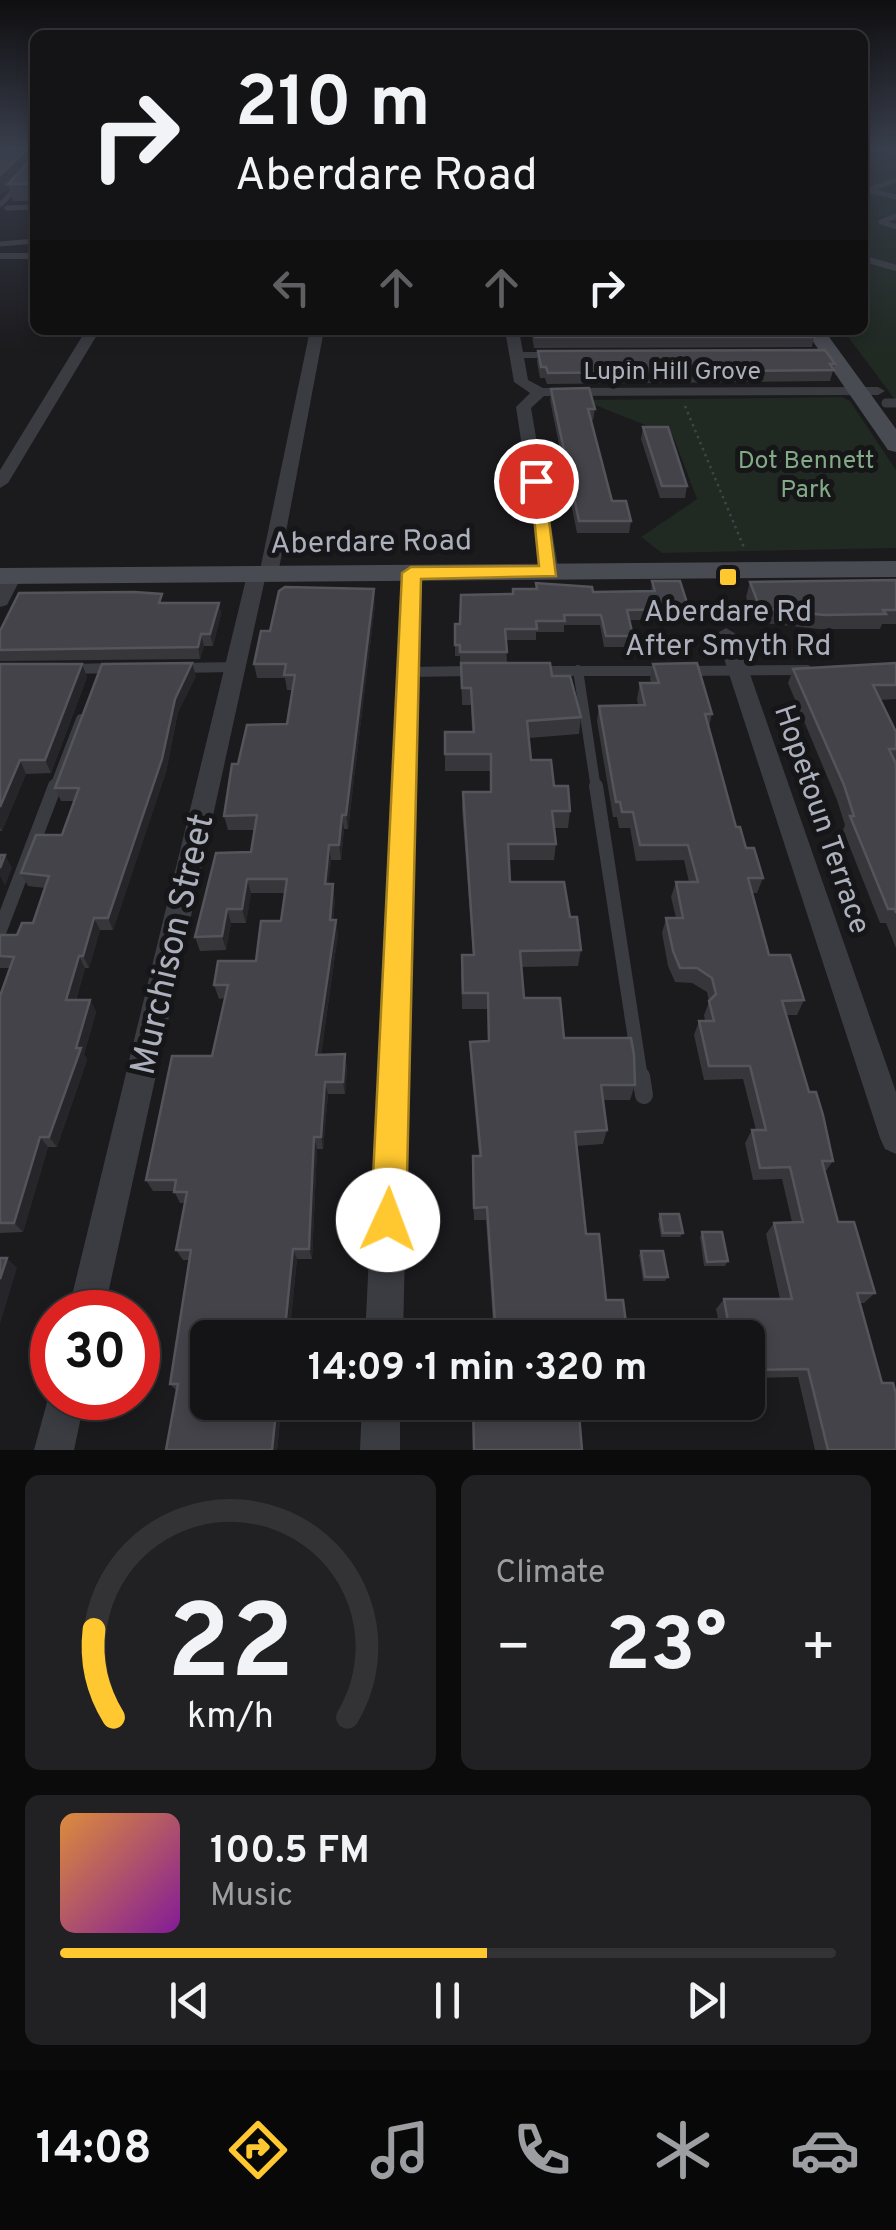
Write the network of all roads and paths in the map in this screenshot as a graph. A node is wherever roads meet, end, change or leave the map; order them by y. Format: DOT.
graph roads {
  1 [pos="894,217"];
  2 [pos="896,226"];
  3 [pos="30,242"];
  4 [pos="0,244"];
  5 [pos="0,256"];
  6 [pos="30,256"];
  7 [pos="868,260"];
  8 [pos="894,266"];
  9 [pos="90,335"];
  10 [pos="317,335"];
  11 [pos="513,335"];
  12 [pos="818,335"];
  13 [pos="833,335"];
  14 [pos="835,354"];
  15 [pos="571,355"];
  16 [pos="516,356"];
  17 [pos="540,392"];
  18 [pos="882,401"];
  19 [pos="685,407"];
  20 [pos="896,445"];
  21 [pos="0,483"];
  22 [pos="748,557"];
  23 [pos="896,566"];
  24 [pos="550,572"];
  25 [pos="411,573"];
  26 [pos="262,574"];
  27 [pos="4,585"];
  28 [pos="726,634"];
  29 [pos="100,668"];
  30 [pos="139,668"];
  31 [pos="158,668"];
  32 [pos="235,668"];
  33 [pos="50,669"];
  34 [pos="578,670"];
  35 [pos="739,670"];
  36 [pos="821,670"];
  37 [pos="484,671"];
  38 [pos="522,671"];
  39 [pos="409,672"];
  40 [pos="93,687"];
  41 [pos="86,706"];
  42 [pos="0,930"];
  43 [pos="644,1095"];
  44 [pos="896,1138"];
  45 [pos="91,1290"];
  46 [pos="385,1320"];
  47 [pos="61,1420"];
  48 [pos="381,1420"];
  49 [pos="54,1450"];
  50 [pos="380,1450"];
  1 -- 2 [label="lane"];
  3 -- 4 [label="lane"];
  5 -- 6 [label="street"];
  7 -- 8 [label="lane"];
  9 -- 21 [label="street"];
  10 -- 26 [label="street, Murchison Street"];
  11 -- 16 [label="street, Lupin Hill Grove"];
  12 -- 14 [label="main road"];
  13 -- 14 [label="main road"];
  14 -- 18 [label="main road"];
  15 -- 16 [label="lane"];
  16 -- 17 [label="street, Lupin Hill Grove"];
  17 -- 18 [label="street, Lupin Hill Grove"];
  17 -- 24 [label="street"];
  18 -- 20 [label="main road"];
  19 -- 22 [label="path"];
  23 -- 24 [label="main road, Aberdare Road"];
  24 -- 25 [label="main road, Aberdare Road"];
  25 -- 26 [label="main road, Aberdare Road"];
  25 -- 39 [label="street"];
  26 -- 27 [label="main road, Aberdare Road"];
  26 -- 32 [label="street, Murchison Street"];
  28 -- 35 [label="street, Hopetoun Terrace"];
  29 -- 30 [label="lane"];
  29 -- 33 [label="lane"];
  29 -- 40 [label="lane"];
  31 -- 32 [label="lane"];
  32 -- 45 [label="street, Murchison Street"];
  34 -- 35 [label="lane"];
  34 -- 38 [label="lane"];
  34 -- 43 [label="lane"];
  35 -- 36 [label="lane"];
  35 -- 44 [label="street, Hopetoun Terrace"];
  37 -- 39 [label="lane"];
  39 -- 46 [label="street"];
  41 -- 42 [label="lane"];
  47 -- 49 [label="street"];
  48 -- 50 [label="street"];
}
